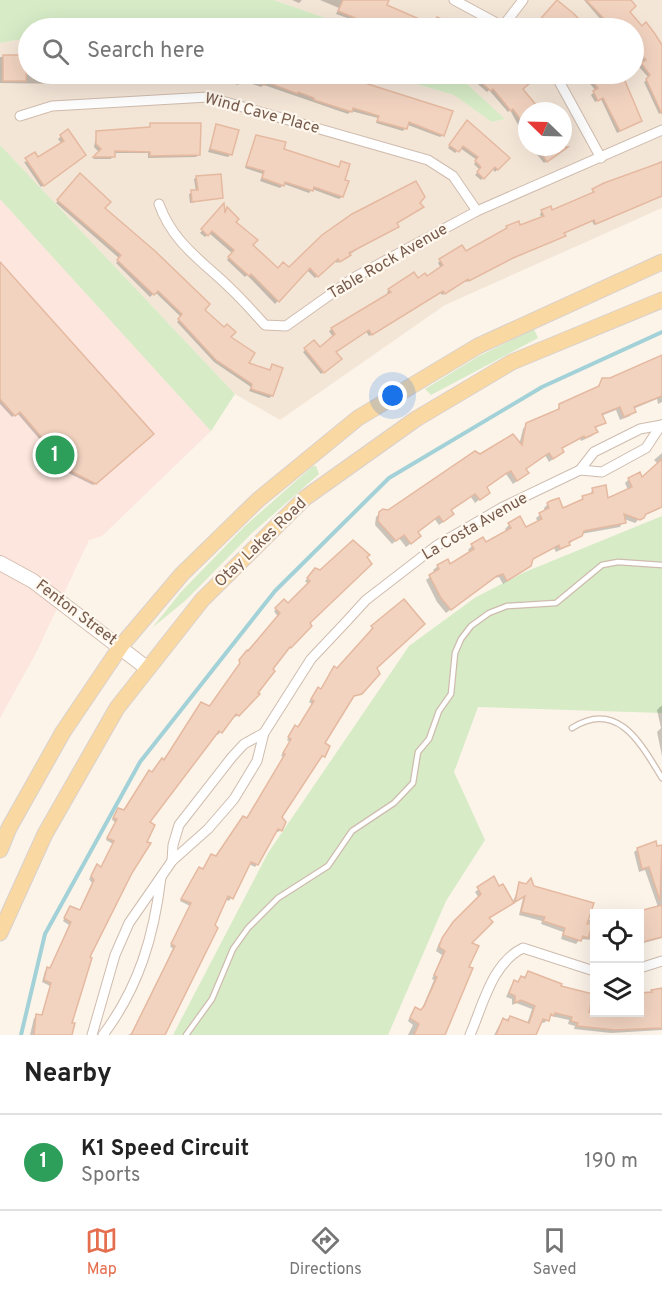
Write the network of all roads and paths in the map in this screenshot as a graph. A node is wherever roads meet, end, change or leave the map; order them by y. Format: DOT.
graph roads {
  1 [pos="454,0"];
  2 [pos="523,0"];
  3 [pos="488,18"];
  4 [pos="511,18"];
  5 [pos="560,84"];
  6 [pos="20,116"];
  7 [pos="662,130"];
  8 [pos="601,158"];
  9 [pos="159,204"];
  10 [pos="477,211"];
  11 [pos="662,262"];
  12 [pos="662,300"];
  13 [pos="661,425"];
  14 [pos="580,470"];
  15 [pos="0,563"];
  16 [pos="662,565"];
  17 [pos="121,646"];
  18 [pos="148,669"];
  19 [pos="572,728"];
  20 [pos="264,733"];
  21 [pos="662,778"];
  22 [pos="0,850"];
  23 [pos="172,861"];
  24 [pos="161,875"];
  25 [pos="0,933"];
  26 [pos="662,962"];
  27 [pos="644,967"];
  28 [pos="590,970"];
  29 [pos="92,1035"];
  30 [pos="103,1035"];
  31 [pos="186,1035"];
  32 [pos="470,1035"];
  1 -- 3 [label="street"];
  2 -- 4 [label="street"];
  5 -- 8 [label="street"];
  6 -- 10 [label="street, Wind Cave Place"];
  7 -- 8 [label="street, Table Rock Avenue"];
  8 -- 10 [label="street, Table Rock Avenue"];
  9 -- 10 [label="street, Table Rock Avenue"];
  11 -- 17 [label="main road, Otay Lakes Road"];
  12 -- 18 [label="main road, Otay Lakes Road"];
  13 -- 14 [label="street, La Costa Avenue"];
  13 -- 14 [label="street, La Costa Avenue"];
  14 -- 20 [label="street, La Costa Avenue"];
  15 -- 17 [label="street, Fenton Street"];
  16 -- 31 [label="lane"];
  17 -- 18 [label="street, Fenton Street"];
  17 -- 22 [label="main road, Otay Lakes Road"];
  18 -- 25 [label="main road, Otay Lakes Road"];
  19 -- 21 [label="lane"];
  20 -- 23 [label="street, La Costa Avenue"];
  20 -- 23 [label="street, La Costa Avenue"];
  23 -- 24 [label="street, La Costa Avenue"];
  24 -- 29 [label="street, La Costa Avenue"];
  24 -- 30 [label="street"];
  26 -- 27 [label="street"];
  28 -- 32 [label="street"];
}
